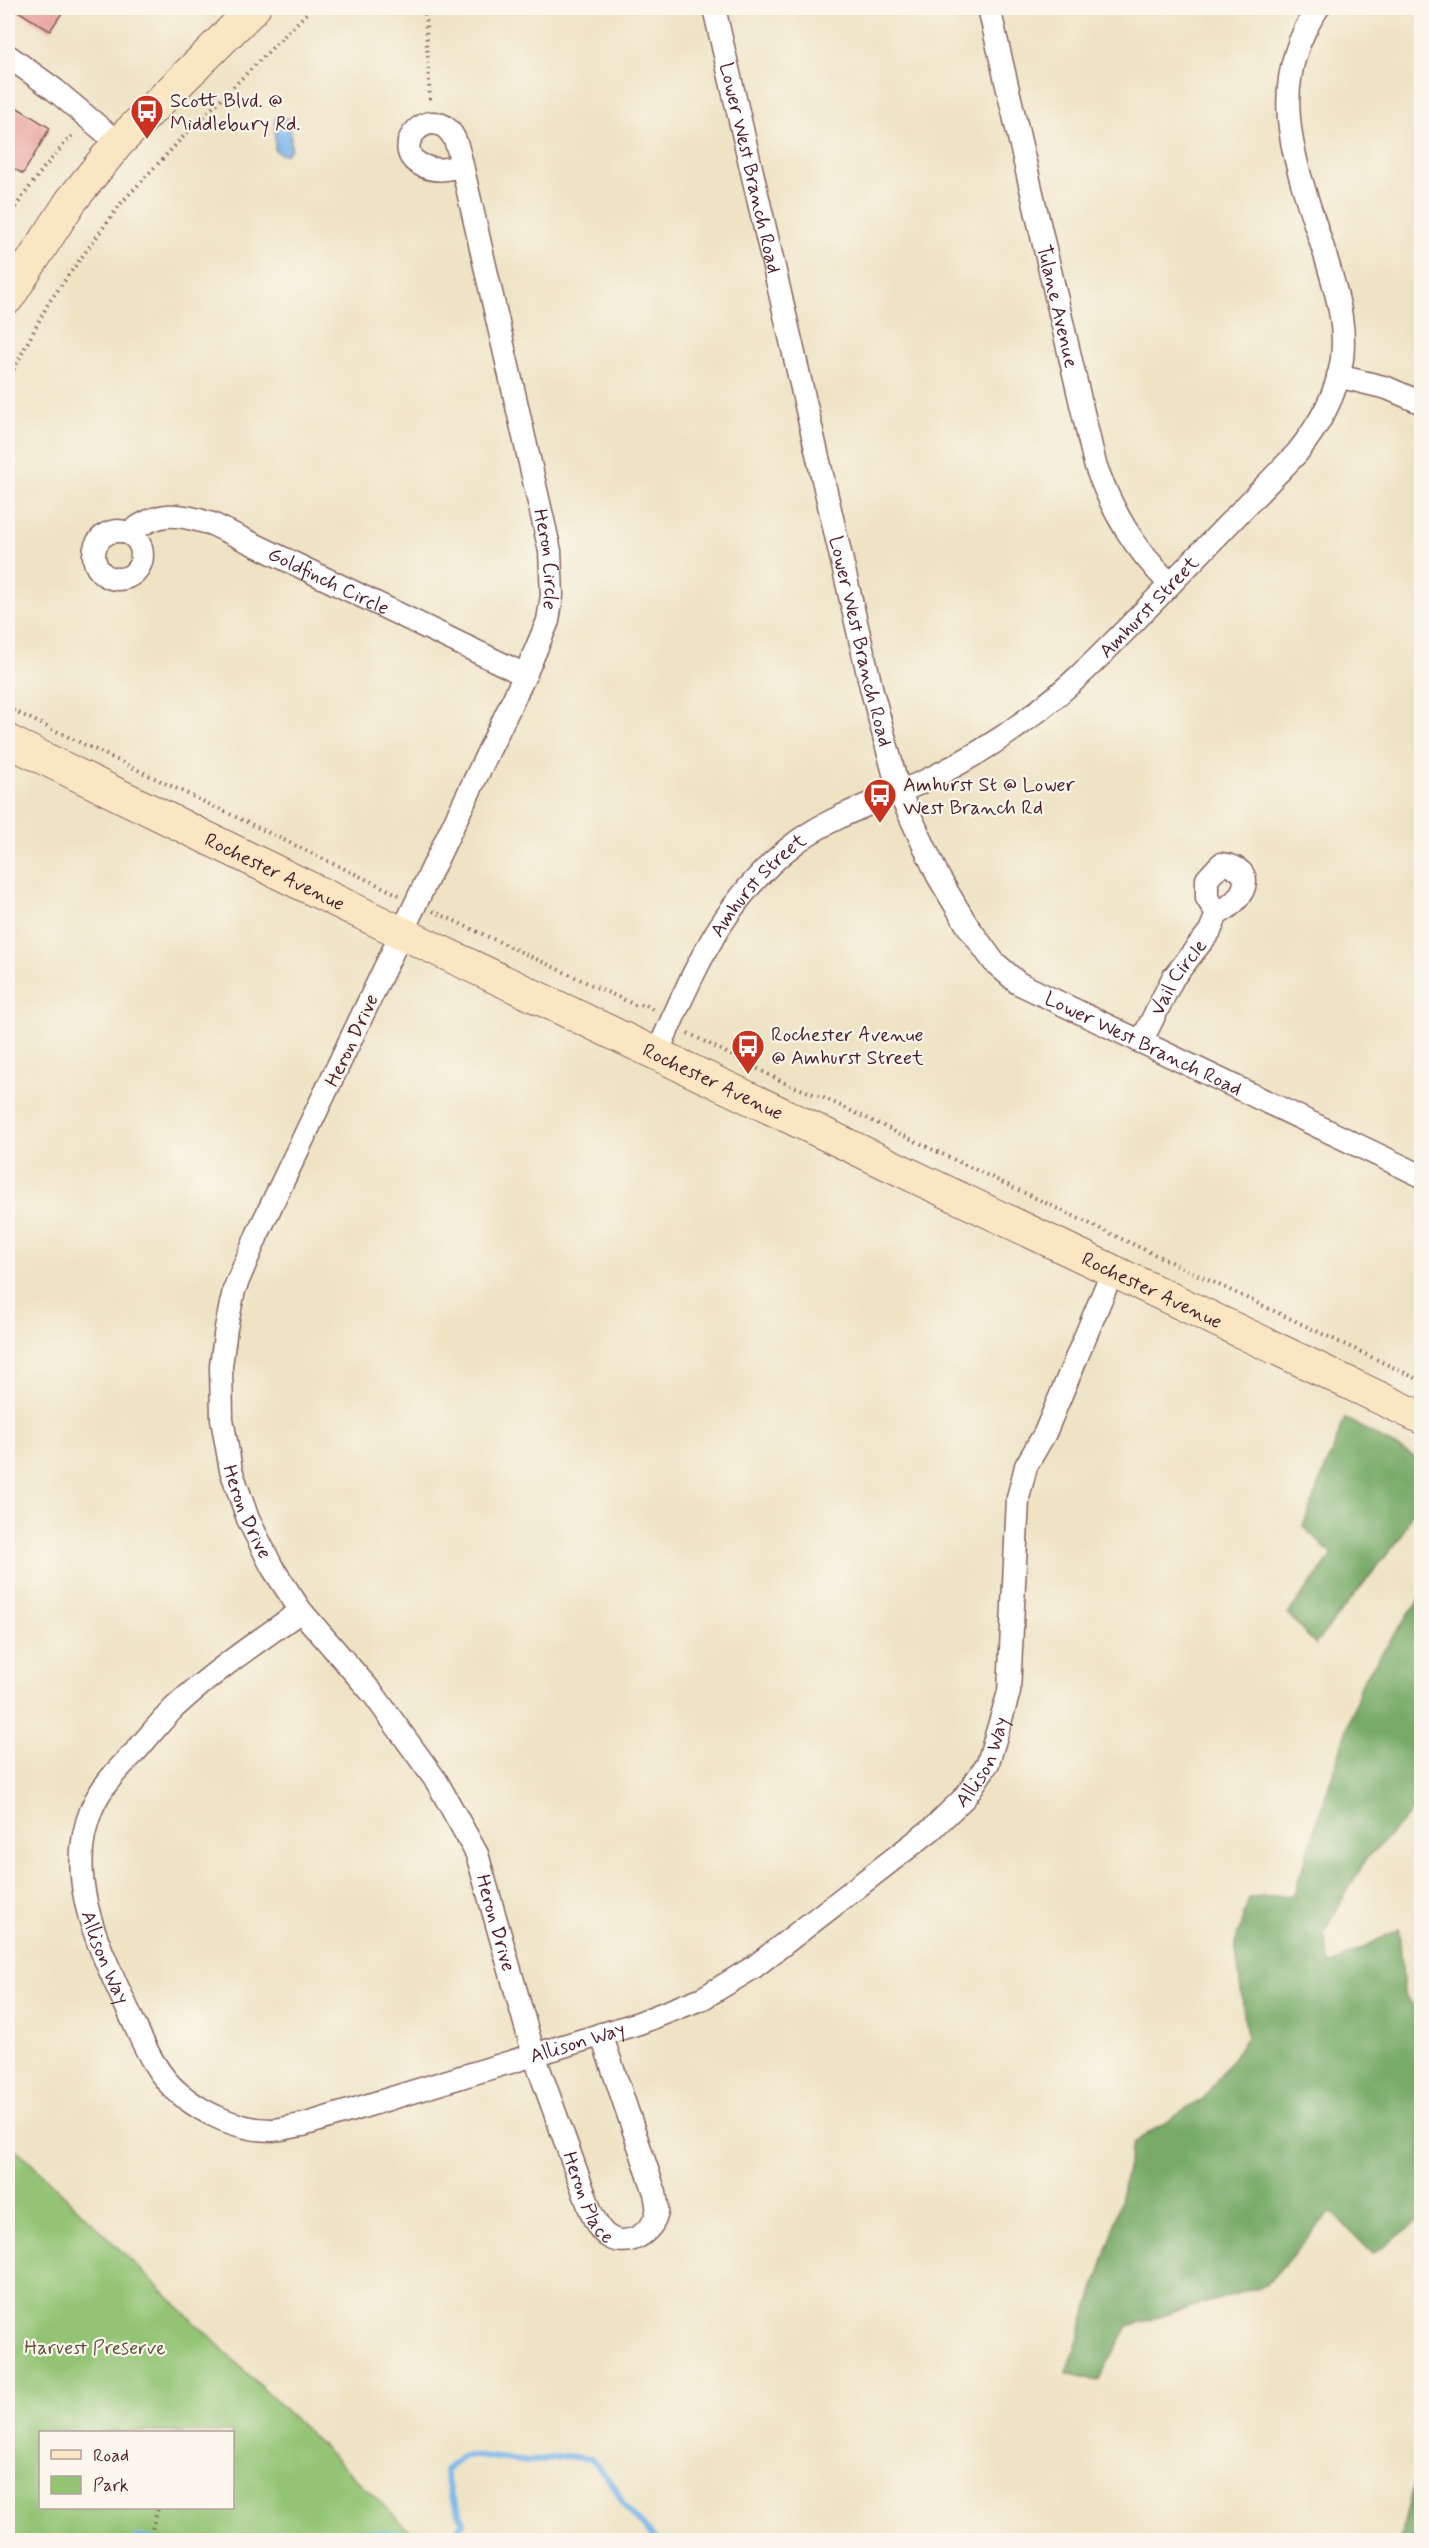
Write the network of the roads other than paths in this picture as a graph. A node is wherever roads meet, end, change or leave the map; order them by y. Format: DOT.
graph roads {
  1 [pos="254,8"];
  2 [pos="714,8"];
  3 [pos="989,8"];
  4 [pos="1318,8"];
  5 [pos="8,56"];
  6 [pos="118,143"];
  7 [pos="462,165"];
  8 [pos="8,298"];
  9 [pos="1338,376"];
  10 [pos="1422,403"];
  11 [pos="129,533"];
  12 [pos="1170,584"];
  13 [pos="525,675"];
  14 [pos="8,741"];
  15 [pos="899,792"];
  16 [pos="1217,914"];
  17 [pos="402,933"];
  18 [pos="1141,1042"];
  19 [pos="657,1053"];
  20 [pos="1422,1176"];
  21 [pos="1113,1270"];
  22 [pos="1422,1418"];
  23 [pos="301,1611"];
  24 [pos="601,2034"];
  25 [pos="534,2055"];
  1 -- 6 [label="main road"];
  2 -- 15 [label="street, Lower West Branch Road"];
  3 -- 12 [label="street, Tulane Avenue"];
  4 -- 9 [label="street, Amhurst Street"];
  5 -- 6 [label="street"];
  6 -- 8 [label="main road"];
  7 -- 13 [label="street, Heron Circle"];
  9 -- 10 [label="street"];
  9 -- 12 [label="street, Amhurst Street"];
  11 -- 13 [label="street, Goldfinch Circle"];
  12 -- 15 [label="street, Amhurst Street"];
  13 -- 17 [label="street, Heron Circle"];
  14 -- 17 [label="main road, Rochester Avenue"];
  15 -- 18 [label="street, Lower West Branch Road"];
  15 -- 19 [label="street, Amhurst Street"];
  16 -- 18 [label="street, Vail Circle"];
  17 -- 19 [label="main road, Rochester Avenue"];
  17 -- 23 [label="street, Heron Drive"];
  18 -- 20 [label="street, Lower West Branch Road"];
  19 -- 21 [label="main road, Rochester Avenue"];
  21 -- 22 [label="main road, Rochester Avenue"];
  21 -- 24 [label="street, Allison Way"];
  23 -- 25 [label="street, Heron Drive"];
  23 -- 25 [label="street, Allison Way"];
  24 -- 25 [label="street, Allison Way"];
  24 -- 25 [label="street, Heron Place"];
}
